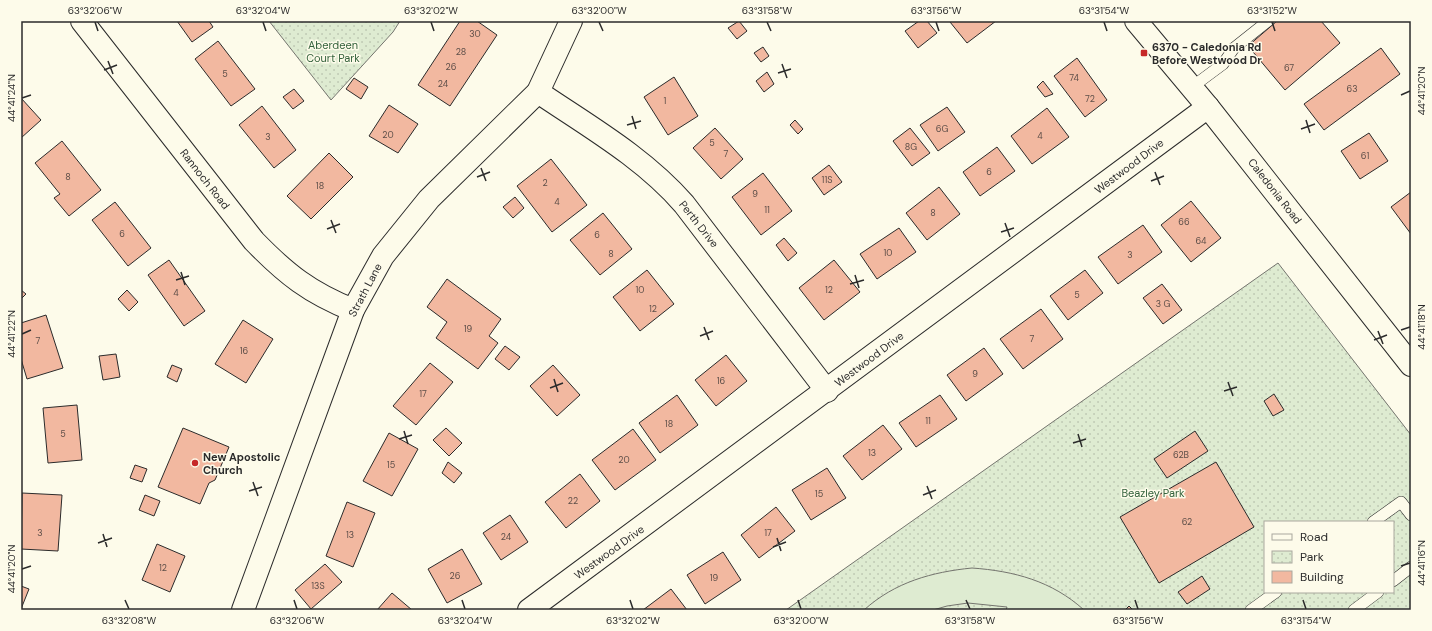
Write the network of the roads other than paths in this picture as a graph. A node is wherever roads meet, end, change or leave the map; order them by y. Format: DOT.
graph roads {
  1 [pos="82,21"];
  2 [pos="571,21"];
  3 [pos="1136,21"];
  4 [pos="1268,21"];
  5 [pos="1192,87"];
  6 [pos="538,92"];
  7 [pos="1208,107"];
  8 [pos="353,310"];
  9 [pos="1411,365"];
  10 [pos="827,391"];
  11 [pos="1411,515"];
  12 [pos="1374,521"];
  13 [pos="1411,567"];
  14 [pos="1394,580"];
  15 [pos="1275,593"];
  16 [pos="1377,593"];
  17 [pos="243,610"];
  18 [pos="529,610"];
  19 [pos="1251,610"];
  20 [pos="1354,610"];
  1 -- 8 [label="street, Rannoch Road"];
  2 -- 6 [label="street, Strath Lane"];
  3 -- 5 [label="street, Caledonia Road"];
  4 -- 5 [label="lane"];
  5 -- 7 [label="street, Caledonia Road"];
  6 -- 8 [label="street, Strath Lane"];
  6 -- 10 [label="street, Perth Drive"];
  7 -- 9 [label="street, Caledonia Road"];
  7 -- 10 [label="street, Westwood Drive"];
  8 -- 17 [label="street, Strath Lane"];
  10 -- 18 [label="street, Westwood Drive"];
  11 -- 12 [label="lane"];
  13 -- 14 [label="lane"];
  15 -- 19 [label="lane"];
  16 -- 20 [label="lane"];
}
